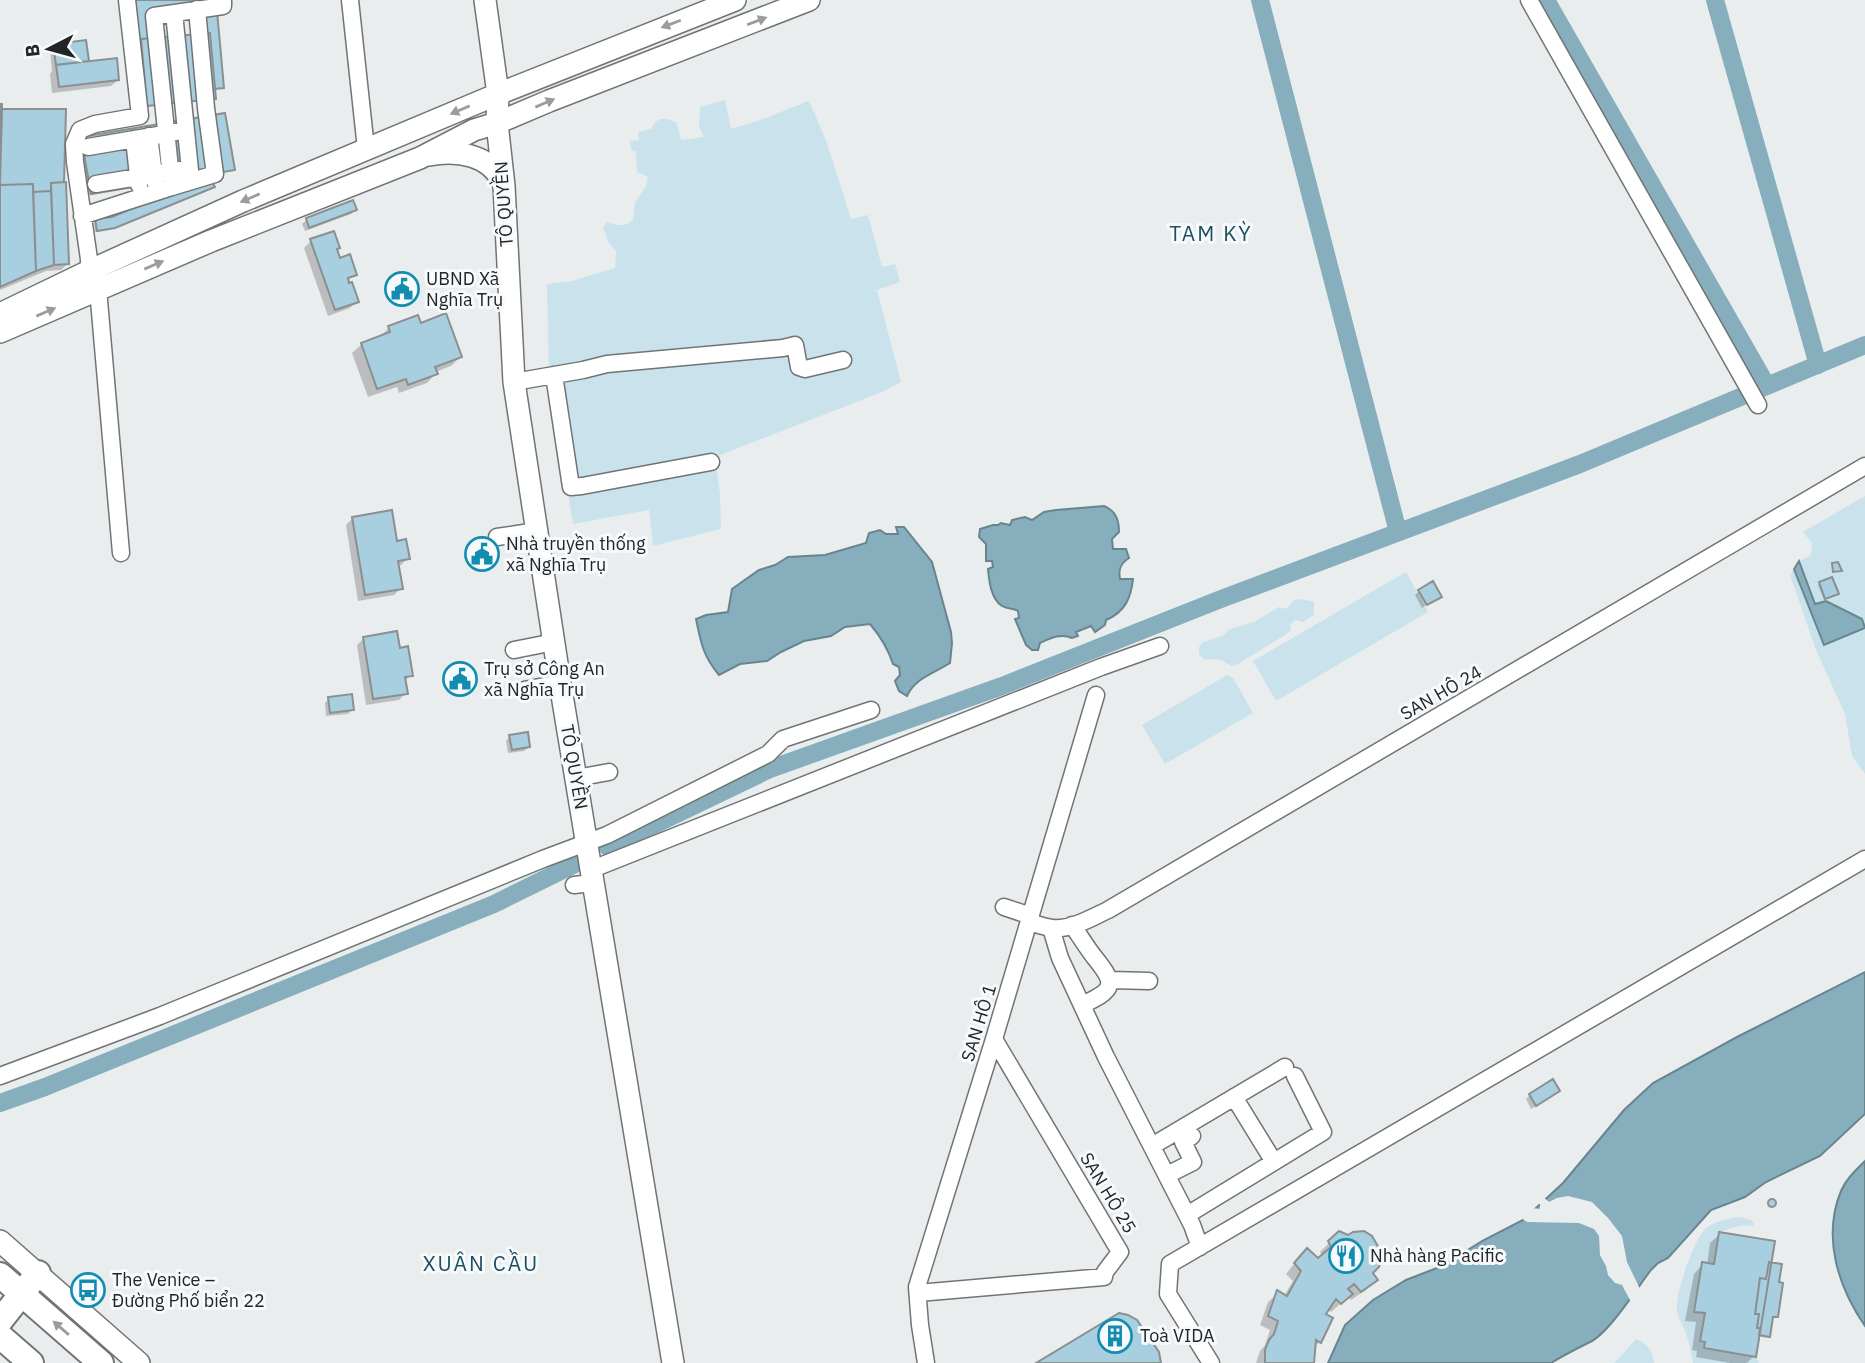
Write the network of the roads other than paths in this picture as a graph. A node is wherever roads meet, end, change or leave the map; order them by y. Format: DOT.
graph roads {
  1 [pos="127,0"];
  2 [pos="223,0"];
  3 [pos="350,0"];
  4 [pos="485,0"];
  5 [pos="735,0"];
  6 [pos="809,0"];
  7 [pos="1529,0"];
  8 [pos="197,9"];
  9 [pos="174,13"];
  10 [pos="200,38"];
  11 [pos="177,41"];
  12 [pos="156,43"];
  13 [pos="202,68"];
  14 [pos="180,70"];
  15 [pos="159,72"];
  16 [pos="498,94"];
  17 [pos="209,102"];
  18 [pos="183,103"];
  19 [pos="163,104"];
  20 [pos="140,116"];
  21 [pos="498,123"];
  22 [pos="216,125"];
  23 [pos="186,130"];
  24 [pos="166,133"];
  25 [pos="141,137"];
  26 [pos="88,146"];
  27 [pos="366,149"];
  28 [pos="420,158"];
  29 [pos="190,174"];
  30 [pos="377,175"];
  31 [pos="155,183"];
  32 [pos="96,184"];
  33 [pos="504,186"];
  34 [pos="82,216"];
  35 [pos="93,284"];
  36 [pos="0,314"];
  37 [pos="0,332"];
  38 [pos="843,360"];
  39 [pos="554,375"];
  40 [pos="514,382"];
  41 [pos="1753,396"];
  42 [pos="711,461"];
  43 [pos="1865,466"];
  44 [pos="537,531"];
  45 [pos="497,537"];
  46 [pos="121,552"];
  47 [pos="554,642"];
  48 [pos="1160,646"];
  49 [pos="514,650"];
  50 [pos="560,683"];
  51 [pos="524,690"];
  52 [pos="1096,695"];
  53 [pos="871,710"];
  54 [pos="609,772"];
  55 [pos="576,778"];
  56 [pos="587,842"];
  57 [pos="1865,859"];
  58 [pos="586,879"];
  59 [pos="1004,907"];
  60 [pos="1030,919"];
  61 [pos="1073,926"];
  62 [pos="1051,928"];
  63 [pos="1110,980"];
  64 [pos="1149,982"];
  65 [pos="1082,1005"];
  66 [pos="994,1039"];
  67 [pos="0,1076"];
  68 [pos="1234,1097"];
  69 [pos="1192,1136"];
  70 [pos="1152,1146"];
  71 [pos="1274,1162"];
  72 [pos="1167,1175"];
  73 [pos="1187,1215"];
  74 [pos="0,1241"];
  75 [pos="1200,1247"];
  76 [pos="38,1273"];
  77 [pos="0,1275"];
  78 [pos="918,1293"];
  79 [pos="22,1294"];
  80 [pos="0,1321"];
  81 [pos="0,1336"];
  82 [pos="31,1363"];
  83 [pos="101,1363"];
  84 [pos="139,1363"];
  85 [pos="673,1363"];
  86 [pos="926,1363"];
  87 [pos="1211,1363"];
  1 -- 20 [label="street"];
  2 -- 8 [label="street"];
  3 -- 27 [label="street"];
  4 -- 16 [label="street, TÔ QUYỀN"];
  5 -- 16 [label="street, one-way"];
  21 -- 6 [label="street, one-way"];
  7 -- 41 [label="street"];
  8 -- 9 [label="street"];
  8 -- 10 [label="street"];
  9 -- 11 [label="street"];
  9 -- 12 [label="street"];
  10 -- 11 [label="street"];
  10 -- 13 [label="street"];
  11 -- 12 [label="street"];
  11 -- 14 [label="street"];
  12 -- 15 [label="street"];
  13 -- 14 [label="street"];
  13 -- 17 [label="street"];
  14 -- 15 [label="street"];
  14 -- 18 [label="street"];
  15 -- 19 [label="street"];
  16 -- 21 [label="street, TÔ QUYỀN"];
  16 -- 27 [label="street, one-way"];
  17 -- 18 [label="street"];
  17 -- 22 [label="street"];
  18 -- 19 [label="street"];
  18 -- 23 [label="street"];
  19 -- 20 [label="street"];
  19 -- 24 [label="street"];
  20 -- 34 [label="street"];
  21 -- 28 [label="street"];
  21 -- 33 [label="street, TÔ QUYỀN"];
  22 -- 23 [label="street"];
  22 -- 29 [label="street"];
  23 -- 24 [label="street"];
  23 -- 29 [label="street"];
  24 -- 25 [label="street"];
  24 -- 31 [label="street"];
  25 -- 26 [label="street"];
  25 -- 31 [label="street"];
  27 -- 30 [label="street"];
  27 -- 35 [label="street, one-way"];
  28 -- 30 [label="street"];
  28 -- 33 [label="street"];
  29 -- 31 [label="street"];
  35 -- 30 [label="street, one-way"];
  31 -- 32 [label="street"];
  31 -- 34 [label="street"];
  33 -- 40 [label="street, TÔ QUYỀN"];
  34 -- 35 [label="street"];
  35 -- 36 [label="street"];
  37 -- 35 [label="street, one-way"];
  35 -- 46 [label="street"];
  38 -- 39 [label="street"];
  39 -- 40 [label="street"];
  39 -- 42 [label="street"];
  40 -- 44 [label="street, TÔ QUYỀN"];
  43 -- 61 [label="street, SAN HÔ 24"];
  44 -- 45 [label="street"];
  44 -- 47 [label="street, TÔ QUYỀN"];
  47 -- 49 [label="street"];
  47 -- 50 [label="street, TÔ QUYỀN"];
  48 -- 58 [label="street"];
  50 -- 51 [label="street"];
  50 -- 55 [label="street, TÔ QUYỀN"];
  52 -- 60 [label="street, SAN HÔ 1"];
  53 -- 56 [label="street"];
  54 -- 55 [label="street"];
  55 -- 56 [label="street, TÔ QUYỀN"];
  56 -- 58 [label="street, TÔ QUYỀN"];
  56 -- 67 [label="street"];
  57 -- 75 [label="street"];
  58 -- 85 [label="street, TÔ QUYỀN"];
  59 -- 60 [label="street, SAN HÔ 24"];
  60 -- 62 [label="street, SAN HÔ 24"];
  60 -- 66 [label="street, SAN HÔ 1"];
  61 -- 62 [label="street, SAN HÔ 24"];
  61 -- 63 [label="street"];
  62 -- 65 [label="street"];
  63 -- 64 [label="street"];
  63 -- 65 [label="street"];
  65 -- 70 [label="street"];
  66 -- 78 [label="street, SAN HÔ 1"];
  66 -- 78 [label="street, SAN HÔ 25"];
  68 -- 70 [label="street"];
  68 -- 71 [label="street"];
  68 -- 71 [label="street"];
  69 -- 72 [label="street"];
  70 -- 72 [label="street"];
  71 -- 73 [label="street"];
  72 -- 73 [label="street"];
  73 -- 75 [label="street"];
  74 -- 76 [label="street"];
  75 -- 87 [label="street"];
  76 -- 79 [label="main road"];
  76 -- 84 [label="street"];
  77 -- 79 [label="main road"];
  78 -- 86 [label="street, SAN HÔ 1"];
  79 -- 80 [label="main road"];
  83 -- 79 [label="main road, one-way"];
  81 -- 82 [label="main road"];
}
